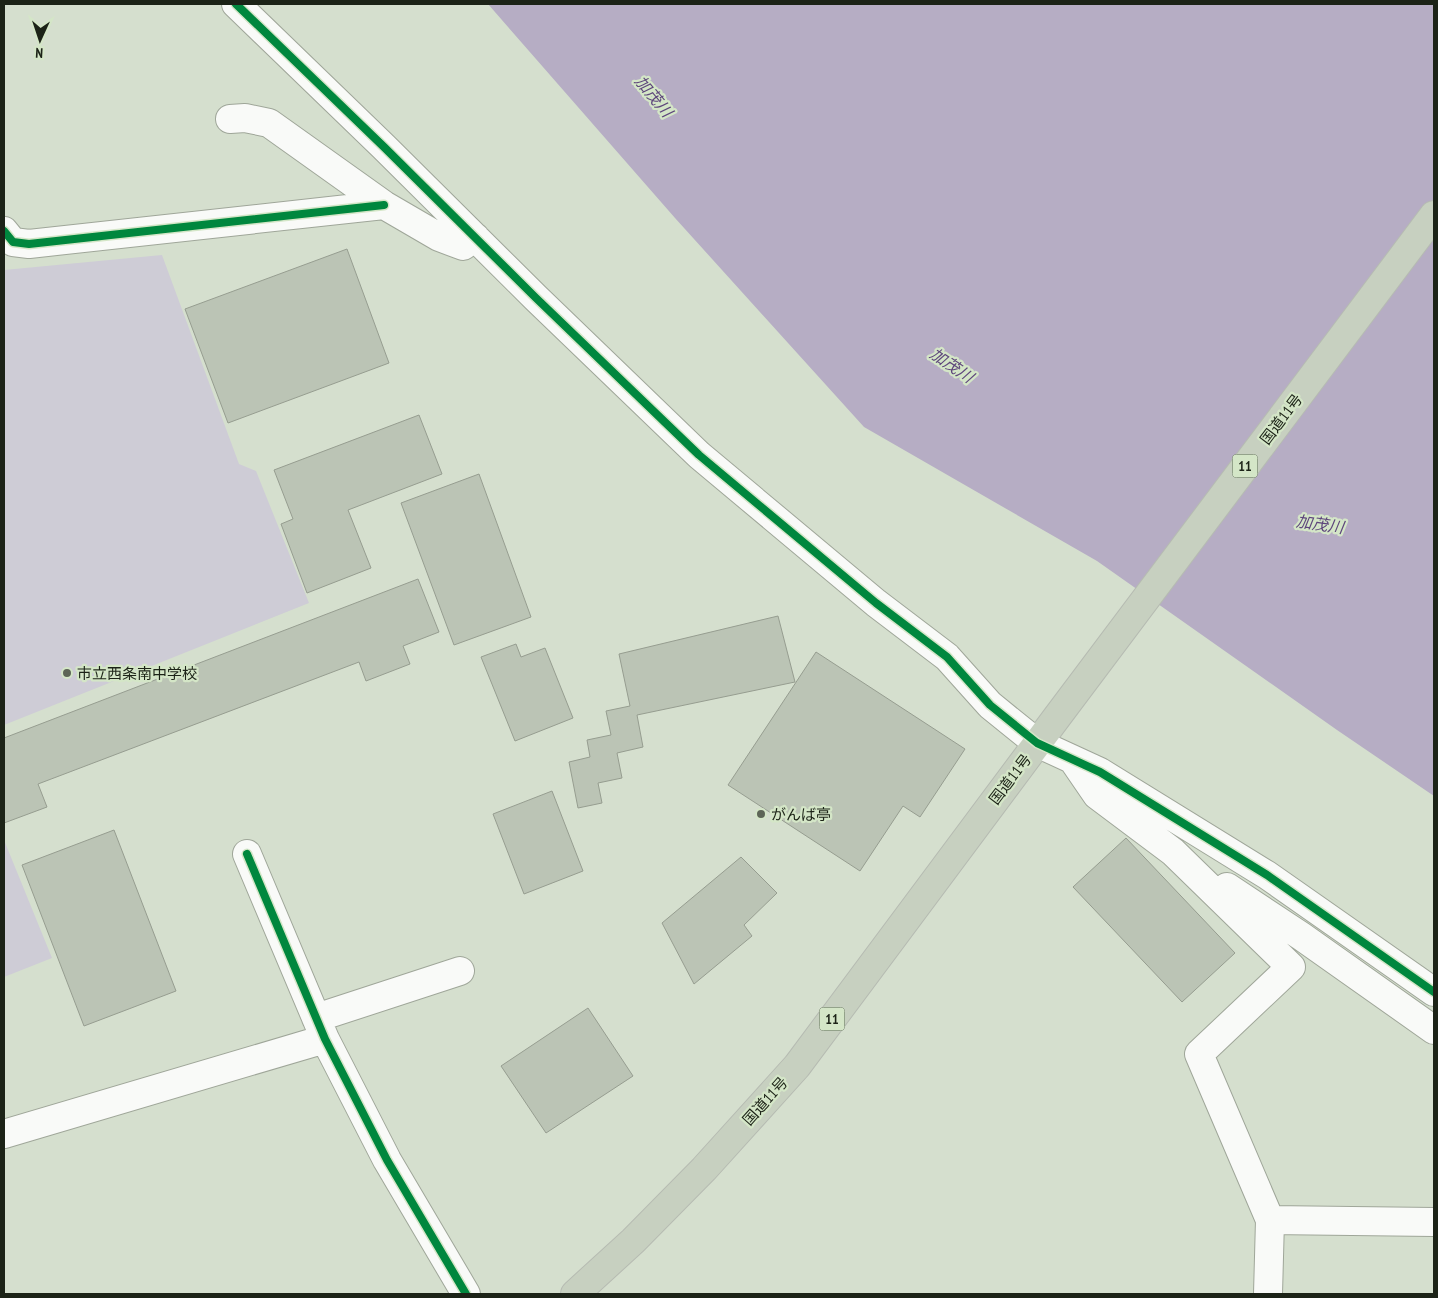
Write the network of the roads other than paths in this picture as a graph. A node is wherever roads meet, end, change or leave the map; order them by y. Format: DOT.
graph roads {
  1 [pos="236,4"];
  2 [pos="230,119"];
  3 [pos="384,205"];
  4 [pos="1434,215"];
  5 [pos="4,231"];
  6 [pos="475,237"];
  7 [pos="1037,743"];
  8 [pos="1072,759"];
  9 [pos="1173,852"];
  10 [pos="247,854"];
  11 [pos="460,972"];
  12 [pos="1434,992"];
  13 [pos="320,1028"];
  14 [pos="1434,1030"];
  15 [pos="4,1134"];
  16 [pos="1270,1220"];
  17 [pos="1434,1222"];
  18 [pos="466,1294"];
  19 [pos="575,1294"];
  20 [pos="1268,1294"];
  1 -- 6 [label="street"];
  2 -- 3 [label="street"];
  3 -- 5 [label="street"];
  3 -- 6 [label="street"];
  4 -- 7 [label="highway, 国道11号 / 11"];
  6 -- 7 [label="street"];
  7 -- 8 [label="street"];
  7 -- 19 [label="highway, 国道11号 / 11"];
  8 -- 9 [label="street"];
  8 -- 12 [label="street"];
  9 -- 14 [label="street"];
  9 -- 16 [label="street"];
  10 -- 13 [label="street"];
  11 -- 13 [label="street"];
  13 -- 15 [label="street"];
  13 -- 18 [label="street"];
  16 -- 17 [label="street"];
  16 -- 20 [label="street"];
}
